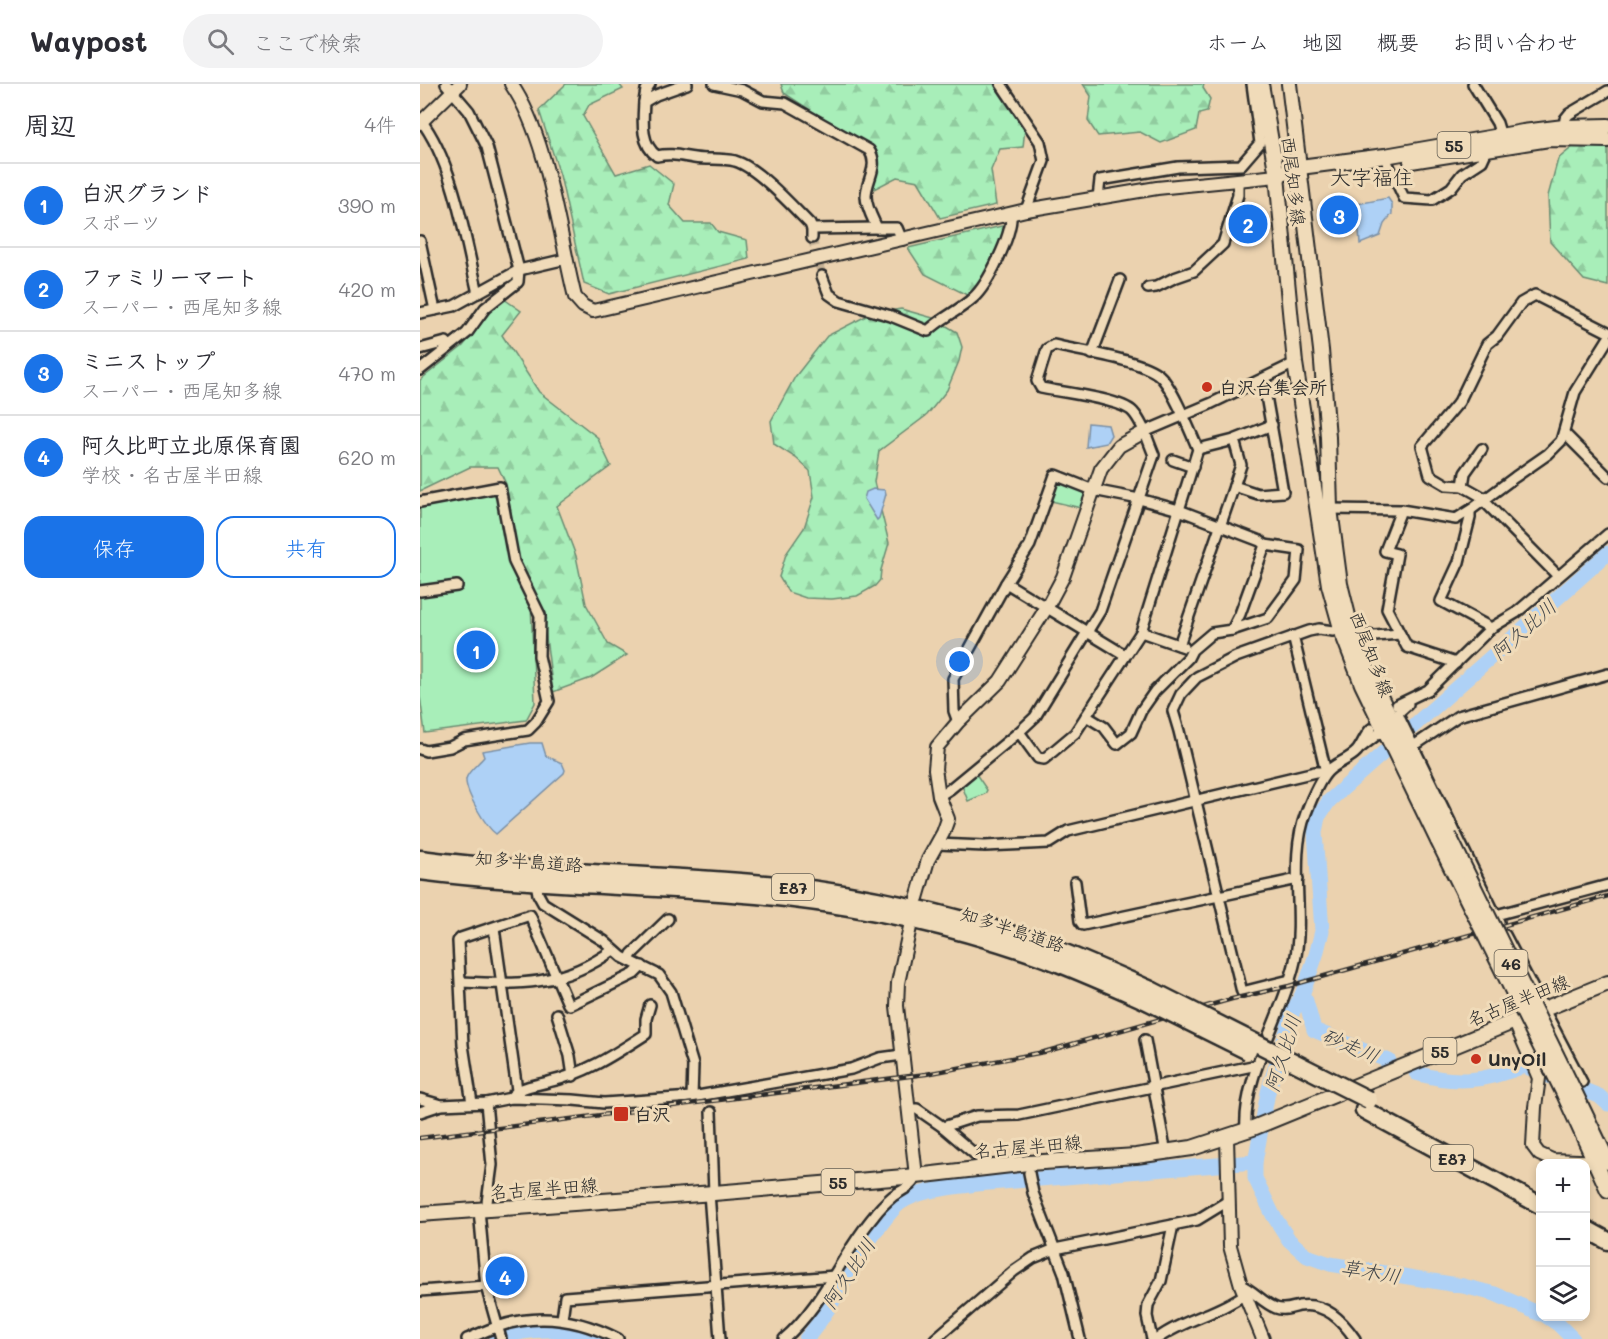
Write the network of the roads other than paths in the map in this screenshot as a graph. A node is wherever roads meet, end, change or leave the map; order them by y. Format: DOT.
graph roads {
  1 [pos="511,84"];
  2 [pos="650,84"];
  3 [pos="687,84"];
  4 [pos="714,84"];
  5 [pos="1001,84"];
  6 [pos="1252,84"];
  7 [pos="1261,84"];
  8 [pos="1289,84"];
  9 [pos="1473,84"];
  10 [pos="453,86"];
  11 [pos="1608,91"];
  12 [pos="644,102"];
  13 [pos="421,121"];
  14 [pos="1608,126"];
  15 [pos="1564,127"];
  16 [pos="1501,136"];
  17 [pos="1608,140"];
  18 [pos="1487,150"];
  19 [pos="1388,164"];
  20 [pos="1300,171"];
  21 [pos="1277,176"];
  22 [pos="1238,181"];
  23 [pos="1098,198"];
  24 [pos="1026,210"];
  25 [pos="1011,214"];
  26 [pos="877,228"];
  27 [pos="902,240"];
  28 [pos="420,241"];
  29 [pos="566,259"];
  30 [pos="519,270"];
  31 [pos="822,276"];
  32 [pos="1120,280"];
  33 [pos="1148,288"];
  34 [pos="478,293"];
  35 [pos="435,310"];
  36 [pos="420,313"];
  37 [pos="1608,332"];
  38 [pos="1608,339"];
  39 [pos="450,346"];
  40 [pos="420,349"];
  41 [pos="1092,354"];
  42 [pos="1295,363"];
  43 [pos="420,370"];
  44 [pos="1263,379"];
  45 [pos="1183,415"];
  46 [pos="1272,425"];
  47 [pos="1144,432"];
  48 [pos="1564,433"];
  49 [pos="1234,440"];
  50 [pos="1198,449"];
  51 [pos="1482,449"];
  52 [pos="1173,460"];
  53 [pos="1193,467"];
  54 [pos="1608,477"];
  55 [pos="1234,486"];
  56 [pos="1463,486"];
  57 [pos="1093,490"];
  58 [pos="1138,499"];
  59 [pos="1485,500"];
  60 [pos="420,502"];
  61 [pos="1330,509"];
  62 [pos="1179,510"];
  63 [pos="1401,510"];
  64 [pos="1470,511"];
  65 [pos="1221,527"];
  66 [pos="1608,534"];
  67 [pos="1265,545"];
  68 [pos="1558,576"];
  69 [pos="1006,583"];
  70 [pos="457,586"];
  71 [pos="420,591"];
  72 [pos="1047,607"];
  73 [pos="1491,628"];
  74 [pos="1232,630"];
  75 [pos="1333,631"];
  76 [pos="1088,632"];
  77 [pos="1141,632"];
  78 [pos="1400,634"];
  79 [pos="1363,635"];
  80 [pos="1293,636"];
  81 [pos="1179,645"];
  82 [pos="1192,650"];
  83 [pos="1125,655"];
  84 [pos="1456,663"];
  85 [pos="1608,674"];
  86 [pos="1428,690"];
  87 [pos="1397,705"];
  88 [pos="1086,716"];
  89 [pos="958,722"];
  90 [pos="1386,728"];
  91 [pos="1018,732"];
  92 [pos="1415,743"];
  93 [pos="420,749"];
  94 [pos="1326,772"];
  95 [pos="939,796"];
  96 [pos="1196,801"];
  97 [pos="937,844"];
  98 [pos="420,859"];
  99 [pos="420,871"];
  100 [pos="1298,879"];
  101 [pos="1075,882"];
  102 [pos="1608,885"];
  103 [pos="537,888"];
  104 [pos="1220,896"];
  105 [pos="917,898"];
  106 [pos="668,919"];
  107 [pos="910,927"];
  108 [pos="494,928"];
  109 [pos="1505,934"];
  110 [pos="614,950"];
  111 [pos="629,960"];
  112 [pos="642,966"];
  113 [pos="557,979"];
  114 [pos="1290,980"];
  115 [pos="461,982"];
  116 [pos="1608,983"];
  117 [pos="503,984"];
  118 [pos="1149,995"];
  119 [pos="650,1005"];
  120 [pos="1544,1009"];
  121 [pos="557,1014"];
  122 [pos="1514,1020"];
  123 [pos="1145,1040"];
  124 [pos="902,1055"];
  125 [pos="1257,1065"];
  126 [pos="573,1076"];
  127 [pos="1154,1087"];
  128 [pos="1573,1089"];
  129 [pos="517,1090"];
  130 [pos="692,1097"];
  131 [pos="510,1098"];
  132 [pos="420,1099"];
  133 [pos="486,1102"];
  134 [pos="472,1103"];
  135 [pos="441,1105"];
  136 [pos="1366,1105"];
  137 [pos="909,1109"];
  138 [pos="420,1112"];
  139 [pos="711,1112"];
  140 [pos="943,1127"];
  141 [pos="1249,1129"];
  142 [pos="1227,1138"];
  143 [pos="1166,1153"];
  144 [pos="1605,1162"];
  145 [pos="990,1167"];
  146 [pos="1029,1173"];
  147 [pos="916,1176"];
  148 [pos="1536,1190"];
  149 [pos="1608,1190"];
  150 [pos="712,1193"];
  151 [pos="1228,1201"];
  152 [pos="1536,1203"];
  153 [pos="483,1210"];
  154 [pos="420,1214"];
  155 [pos="1590,1218"];
  156 [pos="1173,1225"];
  157 [pos="1608,1228"];
  158 [pos="1590,1231"];
  159 [pos="1608,1241"];
  160 [pos="1055,1249"];
  161 [pos="835,1276"];
  162 [pos="486,1286"];
  163 [pos="716,1286"];
  164 [pos="1243,1290"];
  165 [pos="420,1291"];
  166 [pos="562,1319"];
  167 [pos="497,1326"];
  168 [pos="467,1339"];
  169 [pos="501,1339"];
  170 [pos="618,1339"];
  171 [pos="720,1339"];
  172 [pos="784,1339"];
  173 [pos="935,1339"];
  174 [pos="1080,1339"];
  175 [pos="1152,1339"];
  176 [pos="1157,1339"];
  177 [pos="1263,1339"];
  178 [pos="1355,1339"];
  1 -- 29 [label="street"];
  2 -- 12 [label="street"];
  3 -- 12 [label="street"];
  4 -- 26 [label="street"];
  5 -- 24 [label="street"];
  6 -- 23 [label="street"];
  7 -- 21 [label="main road, 西尾知多線 / 46"];
  8 -- 20 [label="main road, 西尾知多線 / 46"];
  9 -- 16 [label="street"];
  10 -- 13 [label="street"];
  10 -- 30 [label="street"];
  11 -- 15 [label="street"];
  12 -- 26 [label="street"];
  13 -- 34 [label="street"];
  14 -- 15 [label="main road, 55"];
  15 -- 16 [label="main road, 55"];
  16 -- 20 [label="main road, 55"];
  17 -- 18 [label="main road, 55"];
  18 -- 19 [label="main road, 55"];
  18 -- 19 [label="street"];
  19 -- 20 [label="main road, 55"];
  20 -- 21 [label="main road, 55"];
  20 -- 61 [label="main road, 西尾知多線 / 46"];
  21 -- 22 [label="street"];
  21 -- 42 [label="main road, 西尾知多線 / 46"];
  22 -- 23 [label="street"];
  22 -- 33 [label="street"];
  23 -- 24 [label="street"];
  24 -- 25 [label="street"];
  25 -- 27 [label="street"];
  25 -- 31 [label="street"];
  26 -- 27 [label="street"];
  27 -- 29 [label="street"];
  28 -- 35 [label="street"];
  29 -- 30 [label="street"];
  30 -- 34 [label="street"];
  30 -- 39 [label="street"];
  32 -- 41 [label="street"];
  34 -- 35 [label="street"];
  35 -- 36 [label="street"];
  37 -- 56 [label="street"];
  38 -- 48 [label="street"];
  39 -- 40 [label="street"];
  39 -- 43 [label="street"];
  41 -- 45 [label="street"];
  41 -- 47 [label="street"];
  42 -- 44 [label="street"];
  42 -- 90 [label="main road, 西尾知多線 / 46"];
  44 -- 45 [label="street"];
  44 -- 46 [label="street"];
  45 -- 47 [label="street"];
  45 -- 50 [label="street"];
  46 -- 49 [label="street"];
  46 -- 55 [label="street"];
  47 -- 57 [label="street"];
  47 -- 58 [label="street"];
  48 -- 54 [label="street"];
  48 -- 59 [label="street"];
  49 -- 50 [label="street"];
  49 -- 55 [label="street"];
  50 -- 53 [label="street"];
  51 -- 56 [label="street"];
  52 -- 53 [label="street"];
  53 -- 62 [label="street"];
  55 -- 65 [label="street"];
  56 -- 59 [label="street"];
  57 -- 58 [label="street"];
  57 -- 69 [label="street"];
  57 -- 72 [label="street"];
  58 -- 62 [label="street"];
  58 -- 76 [label="street"];
  59 -- 64 [label="street"];
  59 -- 68 [label="street"];
  60 -- 93 [label="street"];
  61 -- 63 [label="street"];
  61 -- 90 [label="main road, 西尾知多線 / 46"];
  62 -- 65 [label="street"];
  62 -- 77 [label="street"];
  63 -- 64 [label="street"];
  63 -- 78 [label="street"];
  64 -- 73 [label="street"];
  65 -- 67 [label="street"];
  65 -- 81 [label="street"];
  66 -- 68 [label="street"];
  67 -- 74 [label="street"];
  67 -- 74 [label="street"];
  68 -- 73 [label="street"];
  69 -- 72 [label="street"];
  69 -- 89 [label="street"];
  70 -- 71 [label="street"];
  72 -- 76 [label="street"];
  72 -- 89 [label="street"];
  73 -- 84 [label="street"];
  74 -- 82 [label="street"];
  75 -- 80 [label="street"];
  76 -- 83 [label="street"];
  76 -- 91 [label="street"];
  77 -- 81 [label="street"];
  77 -- 83 [label="street"];
  78 -- 79 [label="street"];
  78 -- 84 [label="street"];
  80 -- 94 [label="street"];
  80 -- 96 [label="street"];
  81 -- 82 [label="street"];
  82 -- 88 [label="street"];
  83 -- 88 [label="street"];
  84 -- 86 [label="street"];
  85 -- 92 [label="street"];
  86 -- 87 [label="street"];
  86 -- 90 [label="street"];
  88 -- 91 [label="street"];
  89 -- 95 [label="street"];
  90 -- 92 [label="street"];
  90 -- 94 [label="street"];
  90 -- 128 [label="main road, 西尾知多線 / 46, bridge"];
  91 -- 95 [label="street"];
  92 -- 102 [label="street"];
  94 -- 96 [label="street"];
  94 -- 100 [label="street"];
  95 -- 97 [label="street"];
  96 -- 97 [label="street"];
  96 -- 104 [label="street"];
  97 -- 105 [label="street"];
  98 -- 118 [label="highway, 知多半島道路 / E87"];
  99 -- 118 [label="highway, 知多半島道路 / E87"];
  100 -- 104 [label="street"];
  100 -- 114 [label="street"];
  101 -- 104 [label="street"];
  103 -- 110 [label="street"];
  104 -- 114 [label="street"];
  106 -- 111 [label="street"];
  107 -- 124 [label="street"];
  108 -- 113 [label="street"];
  108 -- 115 [label="street"];
  108 -- 117 [label="street"];
  109 -- 120 [label="street"];
  110 -- 111 [label="street"];
  110 -- 113 [label="street"];
  111 -- 112 [label="street"];
  112 -- 113 [label="street"];
  112 -- 130 [label="street"];
  113 -- 117 [label="street"];
  114 -- 125 [label="street"];
  115 -- 117 [label="street"];
  115 -- 134 [label="street"];
  116 -- 120 [label="main road, 名古屋半田線 / 55"];
  117 -- 129 [label="street"];
  118 -- 136 [label="highway, 知多半島道路 / E87, bridge"];
  119 -- 126 [label="street"];
  120 -- 122 [label="main road, 名古屋半田線 / 55"];
  120 -- 128 [label="street"];
  121 -- 126 [label="street"];
  122 -- 141 [label="main road, 名古屋半田線 / 55"];
  122 -- 144 [label="street"];
  123 -- 127 [label="street"];
  124 -- 130 [label="street"];
  124 -- 137 [label="street"];
  125 -- 127 [label="street"];
  125 -- 141 [label="street"];
  126 -- 129 [label="street"];
  127 -- 140 [label="street"];
  127 -- 143 [label="street"];
  128 -- 144 [label="main road, 西尾知多線 / 46"];
  129 -- 131 [label="street"];
  130 -- 131 [label="street"];
  131 -- 133 [label="street"];
  132 -- 135 [label="street"];
  133 -- 134 [label="street"];
  133 -- 153 [label="street"];
  134 -- 135 [label="street"];
  135 -- 138 [label="street"];
  136 -- 148 [label="highway, 知多半島道路 / E87"];
  136 -- 152 [label="highway, 知多半島道路 / E87"];
  137 -- 140 [label="street"];
  137 -- 147 [label="street"];
  139 -- 150 [label="street"];
  140 -- 145 [label="street"];
  141 -- 142 [label="main road, 名古屋半田線 / 55"];
  142 -- 143 [label="main road, 名古屋半田線 / 55"];
  142 -- 151 [label="street"];
  143 -- 146 [label="main road, 名古屋半田線 / 55"];
  144 -- 149 [label="main road, 西尾知多線 / 46"];
  145 -- 146 [label="main road, 名古屋半田線 / 55"];
  145 -- 147 [label="main road, 名古屋半田線 / 55"];
  146 -- 160 [label="street"];
  147 -- 150 [label="main road, 名古屋半田線 / 55"];
  147 -- 161 [label="street"];
  150 -- 153 [label="main road, 名古屋半田線 / 55"];
  150 -- 163 [label="street"];
  151 -- 156 [label="street"];
  151 -- 164 [label="street"];
  153 -- 154 [label="main road, 名古屋半田線 / 55"];
  153 -- 162 [label="street"];
  155 -- 157 [label="highway"];
  156 -- 160 [label="street"];
  156 -- 175 [label="street"];
  158 -- 159 [label="highway"];
  160 -- 173 [label="street"];
  160 -- 174 [label="street"];
  161 -- 163 [label="street"];
  161 -- 172 [label="street"];
  162 -- 165 [label="street"];
  162 -- 167 [label="street"];
  163 -- 166 [label="street"];
  163 -- 171 [label="street"];
  164 -- 176 [label="street"];
  164 -- 177 [label="street"];
  164 -- 178 [label="street"];
  166 -- 167 [label="street"];
  166 -- 170 [label="street"];
  167 -- 168 [label="street"];
  167 -- 169 [label="street"];
}
